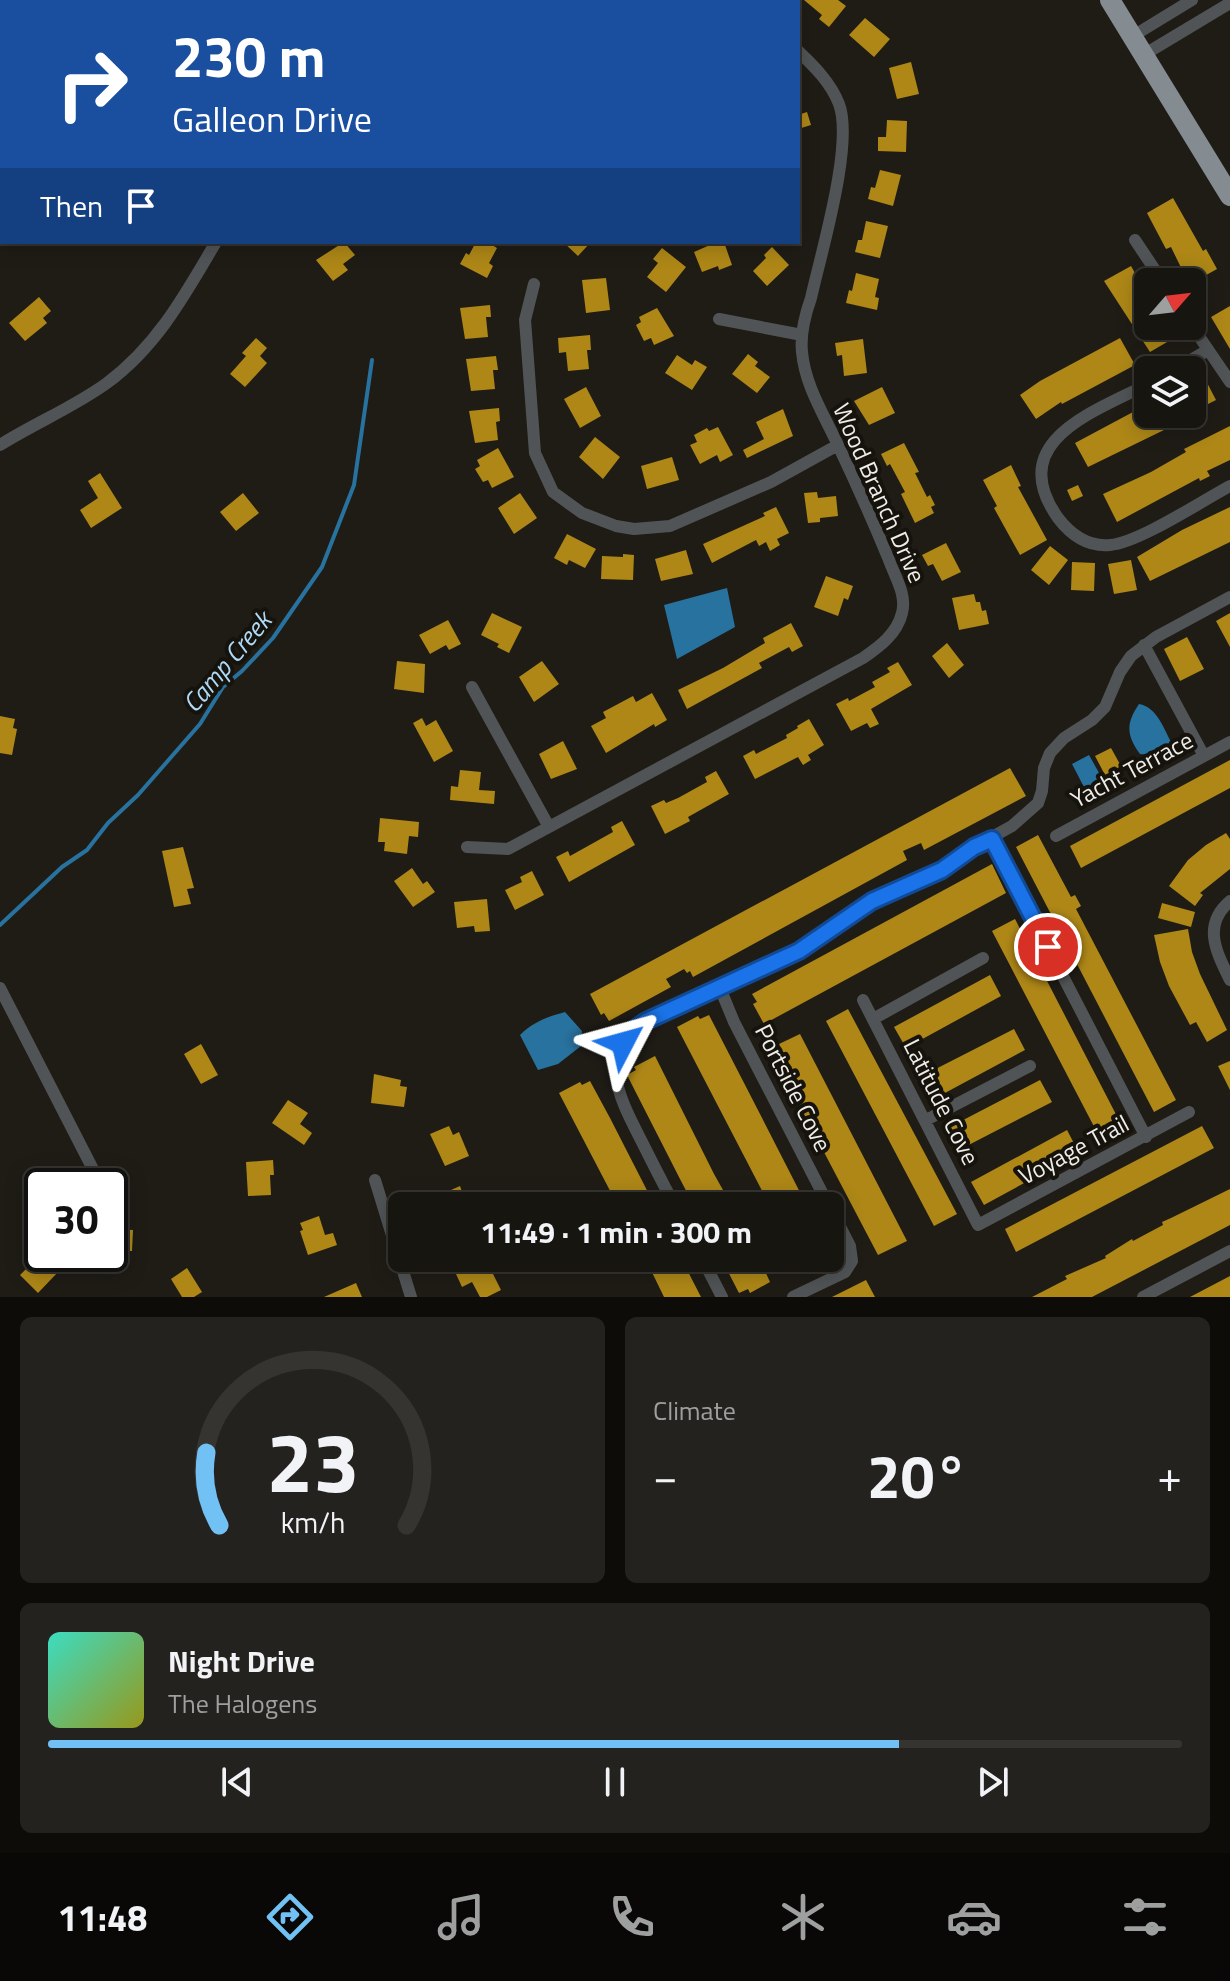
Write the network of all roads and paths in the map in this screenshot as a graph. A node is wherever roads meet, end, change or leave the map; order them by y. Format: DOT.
graph roads {
  1 [pos="1110,0"];
  2 [pos="1192,0"];
  3 [pos="1230,3"];
  4 [pos="1133,36"];
  5 [pos="800,53"];
  6 [pos="1145,54"];
  7 [pos="1230,196"];
  8 [pos="1135,240"];
  9 [pos="215,244"];
  10 [pos="1154,268"];
  11 [pos="534,284"];
  12 [pos="719,319"];
  13 [pos="802,335"];
  14 [pos="1201,340"];
  15 [pos="1208,350"];
  16 [pos="1198,356"];
  17 [pos="1230,382"];
  18 [pos="1134,391"];
  19 [pos="0,445"];
  20 [pos="838,445"];
  21 [pos="1230,486"];
  22 [pos="1230,597"];
  23 [pos="1144,645"];
  24 [pos="472,687"];
  25 [pos="1230,742"];
  26 [pos="1204,756"];
  27 [pos="549,827"];
  28 [pos="1056,836"];
  29 [pos="992,839"];
  30 [pos="467,847"];
  31 [pos="1230,901"];
  32 [pos="983,958"];
  33 [pos="1230,980"];
  34 [pos="0,988"];
  35 [pos="720,988"];
  36 [pos="863,1000"];
  37 [pos="873,1019"];
  38 [pos="1030,1066"];
  39 [pos="1189,1112"];
  40 [pos="926,1120"];
  41 [pos="1146,1137"];
  42 [pos="92,1168"];
  43 [pos="375,1180"];
  44 [pos="668,1192"];
  45 [pos="822,1192"];
  46 [pos="978,1225"];
  47 [pos="844,1234"];
  48 [pos="1230,1251"];
  49 [pos="709,1272"];
  50 [pos="411,1297"];
  51 [pos="722,1297"];
  52 [pos="793,1297"];
  53 [pos="1143,1297"];
  1 -- 4 [label="main road"];
  2 -- 4 [label="street"];
  3 -- 6 [label="street"];
  4 -- 6 [label="main road"];
  5 -- 13 [label="street, Wood Branch Drive"];
  6 -- 7 [label="main road"];
  8 -- 10 [label="street"];
  9 -- 19 [label="street"];
  11 -- 20 [label="street"];
  12 -- 13 [label="street"];
  13 -- 20 [label="street, Wood Branch Drive"];
  14 -- 15 [label="street"];
  15 -- 16 [label="street"];
  15 -- 17 [label="street"];
  18 -- 21 [label="street"];
  20 -- 27 [label="street, Wood Branch Drive"];
  22 -- 23 [label="street"];
  23 -- 26 [label="street"];
  23 -- 29 [label="street"];
  24 -- 27 [label="street"];
  25 -- 26 [label="street, Yacht Terrace"];
  26 -- 28 [label="street, Yacht Terrace"];
  27 -- 30 [label="street, Wood Branch Drive"];
  29 -- 35 [label="street"];
  29 -- 41 [label="street"];
  31 -- 33 [label="street"];
  32 -- 37 [label="street"];
  34 -- 42 [label="street"];
  35 -- 44 [label="street"];
  35 -- 45 [label="street, Portside Cove"];
  36 -- 37 [label="street, Latitude Cove"];
  37 -- 40 [label="street, Latitude Cove"];
  38 -- 40 [label="street"];
  39 -- 41 [label="street, Voyage Trail"];
  40 -- 46 [label="street, Latitude Cove"];
  41 -- 46 [label="street, Voyage Trail"];
  43 -- 50 [label="street"];
  47 -- 52 [label="street, Portside Cove"];
  48 -- 53 [label="street"];
  49 -- 51 [label="street"];
}
